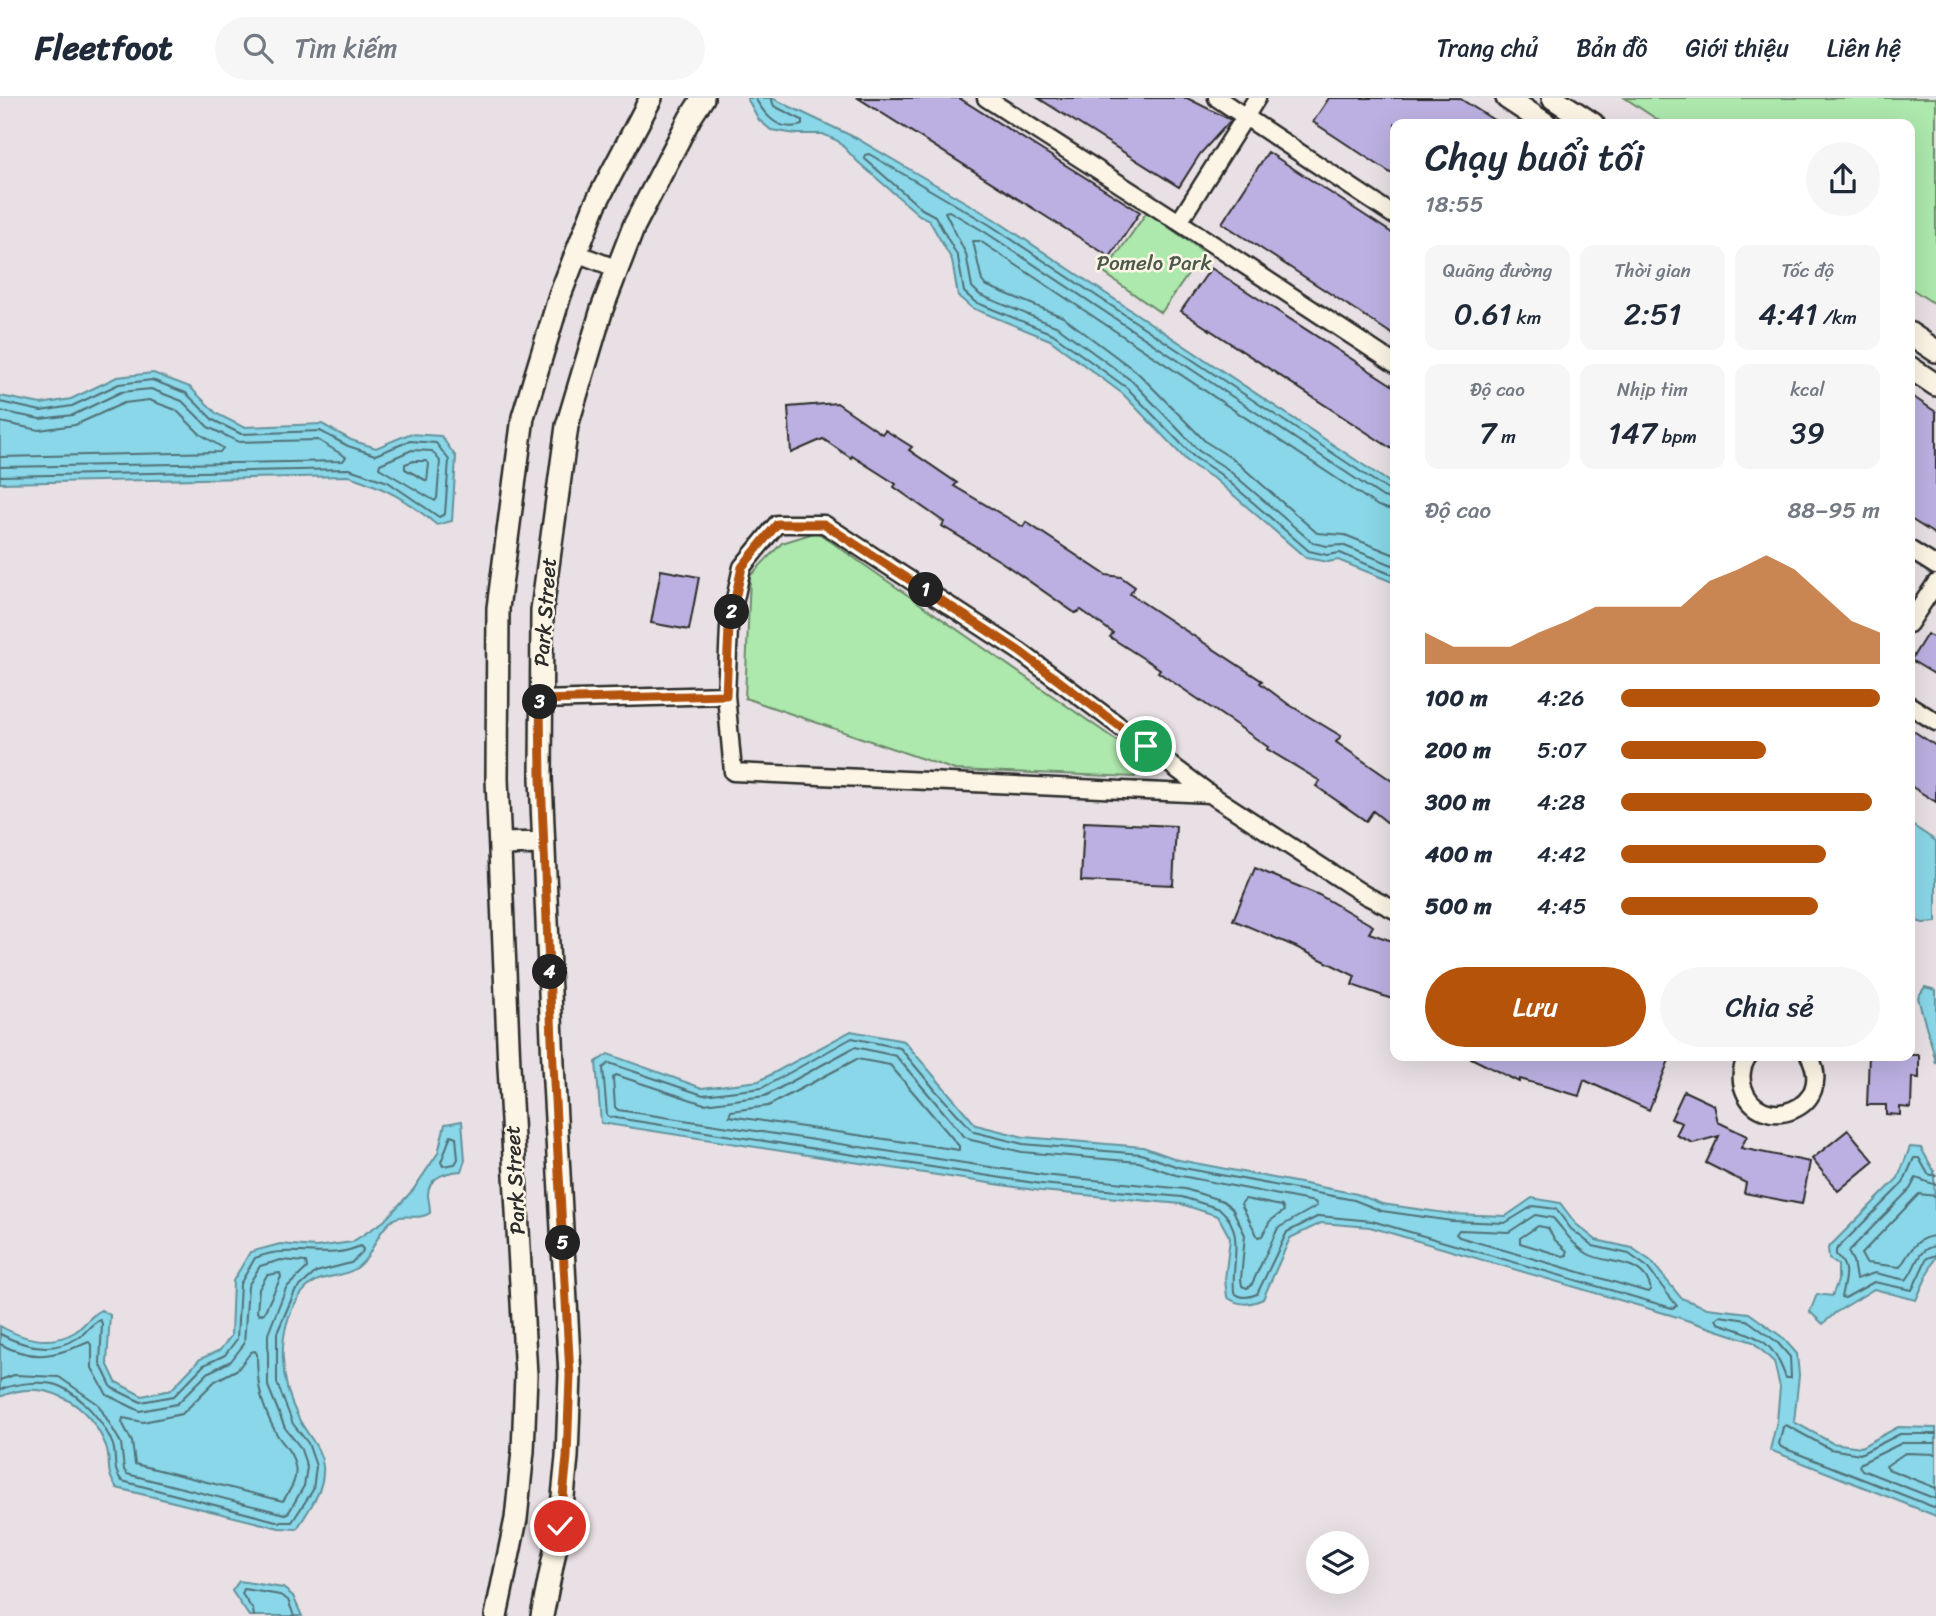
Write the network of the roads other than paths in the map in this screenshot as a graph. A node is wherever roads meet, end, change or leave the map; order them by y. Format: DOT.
graph roads {
  1 [pos="651,98"];
  2 [pos="703,98"];
  3 [pos="986,98"];
  4 [pos="1217,98"];
  5 [pos="1257,98"];
  6 [pos="1507,98"];
  7 [pos="1553,98"];
  8 [pos="1246,116"];
  9 [pos="1538,119"];
  10 [pos="1585,119"];
  11 [pos="1390,213"];
  12 [pos="1179,222"];
  13 [pos="576,253"];
  14 [pos="618,270"];
  15 [pos="1915,337"];
  16 [pos="1936,351"];
  17 [pos="1390,362"];
  18 [pos="1915,371"];
  19 [pos="1936,385"];
  20 [pos="1915,553"];
  21 [pos="1936,566"];
  22 [pos="1936,583"];
  23 [pos="1915,615"];
  24 [pos="726,695"];
  25 [pos="540,700"];
  26 [pos="1915,709"];
  27 [pos="1936,722"];
  28 [pos="1210,794"];
  29 [pos="544,843"];
  30 [pos="500,844"];
  31 [pos="1390,908"];
  32 [pos="1743,1061"];
  33 [pos="1812,1061"];
  34 [pos="496,1616"];
  35 [pos="542,1616"];
  1 -- 13 [label="street, Park Street"];
  2 -- 14 [label="street, Park Street"];
  3 -- 12 [label="street"];
  4 -- 8 [label="street"];
  5 -- 8 [label="street"];
  6 -- 9 [label="street"];
  7 -- 10 [label="street"];
  8 -- 11 [label="street"];
  8 -- 12 [label="street"];
  12 -- 17 [label="street"];
  13 -- 14 [label="street"];
  13 -- 30 [label="street, Park Street"];
  14 -- 25 [label="street, Park Street"];
  15 -- 16 [label="street"];
  18 -- 19 [label="street"];
  20 -- 21 [label="street"];
  22 -- 23 [label="street"];
  24 -- 25 [label="street"];
  24 -- 28 [label="street"];
  24 -- 28 [label="street"];
  25 -- 29 [label="street, Park Street"];
  26 -- 27 [label="street"];
  28 -- 31 [label="street"];
  29 -- 30 [label="street"];
  29 -- 35 [label="street, Park Street"];
  30 -- 34 [label="street, Park Street"];
  32 -- 33 [label="street"];
}
